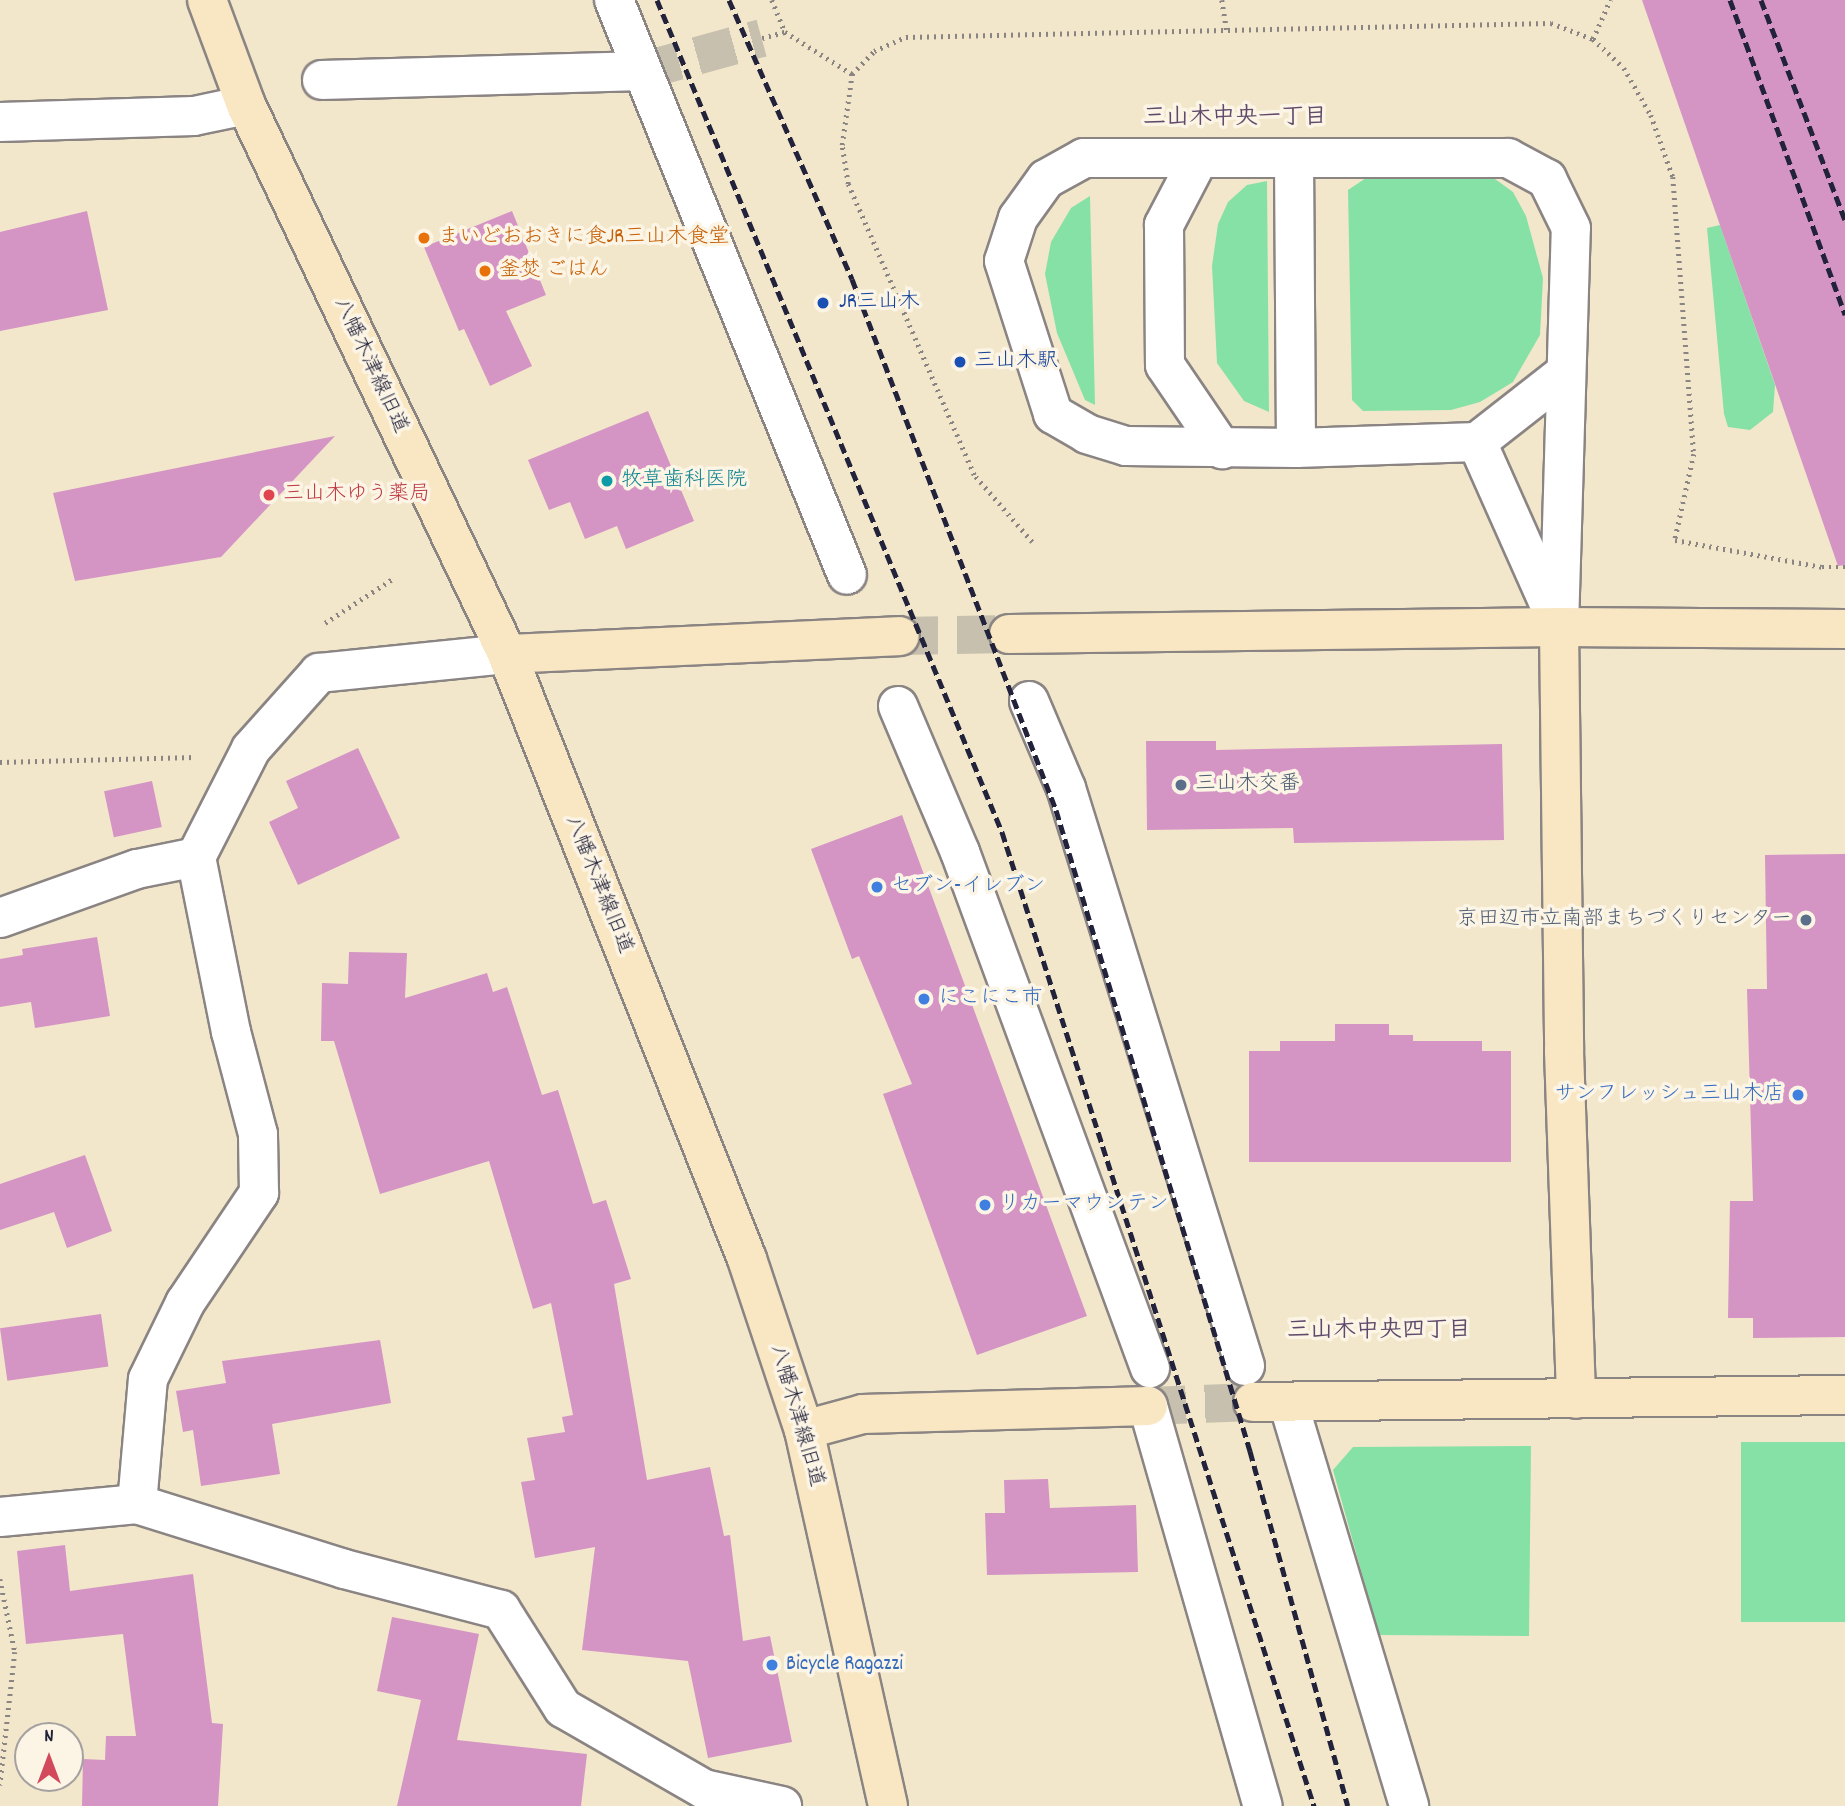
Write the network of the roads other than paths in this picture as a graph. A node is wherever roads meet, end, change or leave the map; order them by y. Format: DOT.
graph roads {
  1 [pos="207,0"];
  2 [pos="614,0"];
  3 [pos="642,71"];
  4 [pos="322,79"];
  5 [pos="246,105"];
  6 [pos="0,122"];
  7 [pos="1199,158"];
  8 [pos="1294,158"];
  9 [pos="1564,374"];
  10 [pos="1476,442"];
  11 [pos="1296,448"];
  12 [pos="1222,449"];
  13 [pos="847,575"];
  14 [pos="1559,627"];
  15 [pos="1845,629"];
  16 [pos="1009,634"];
  17 [pos="900,636"];
  18 [pos="507,654"];
  19 [pos="1029,701"];
  20 [pos="898,706"];
  21 [pos="196,857"];
  22 [pos="0,918"];
  23 [pos="1245,1366"];
  24 [pos="1150,1368"];
  25 [pos="1845,1395"];
  26 [pos="1576,1399"];
  27 [pos="804,1430"];
  28 [pos="137,1504"];
  29 [pos="0,1517"];
  30 [pos="782,1806"];
  31 [pos="888,1806"];
  32 [pos="1264,1806"];
  33 [pos="1409,1806"];
  1 -- 5 [label="street, 八幡木津線旧道"];
  2 -- 3 [label="street"];
  3 -- 4 [label="street"];
  3 -- 13 [label="street"];
  5 -- 6 [label="street"];
  5 -- 18 [label="street, 八幡木津線旧道"];
  7 -- 8 [label="street"];
  7 -- 12 [label="street"];
  7 -- 12 [label="street"];
  8 -- 9 [label="street"];
  8 -- 11 [label="street"];
  9 -- 10 [label="street"];
  9 -- 14 [label="street"];
  10 -- 11 [label="street"];
  10 -- 14 [label="street"];
  11 -- 12 [label="street"];
  14 -- 15 [label="street"];
  14 -- 16 [label="street"];
  14 -- 26 [label="street"];
  17 -- 18 [label="street"];
  18 -- 21 [label="street"];
  18 -- 27 [label="street, 八幡木津線旧道"];
  19 -- 23 [label="street"];
  20 -- 24 [label="street"];
  21 -- 22 [label="street"];
  21 -- 28 [label="street"];
  25 -- 26 [label="street"];
  26 -- 33 [label="street"];
  27 -- 31 [label="street, 八幡木津線旧道"];
  27 -- 32 [label="street"];
  28 -- 29 [label="street"];
  28 -- 30 [label="street"];
}
